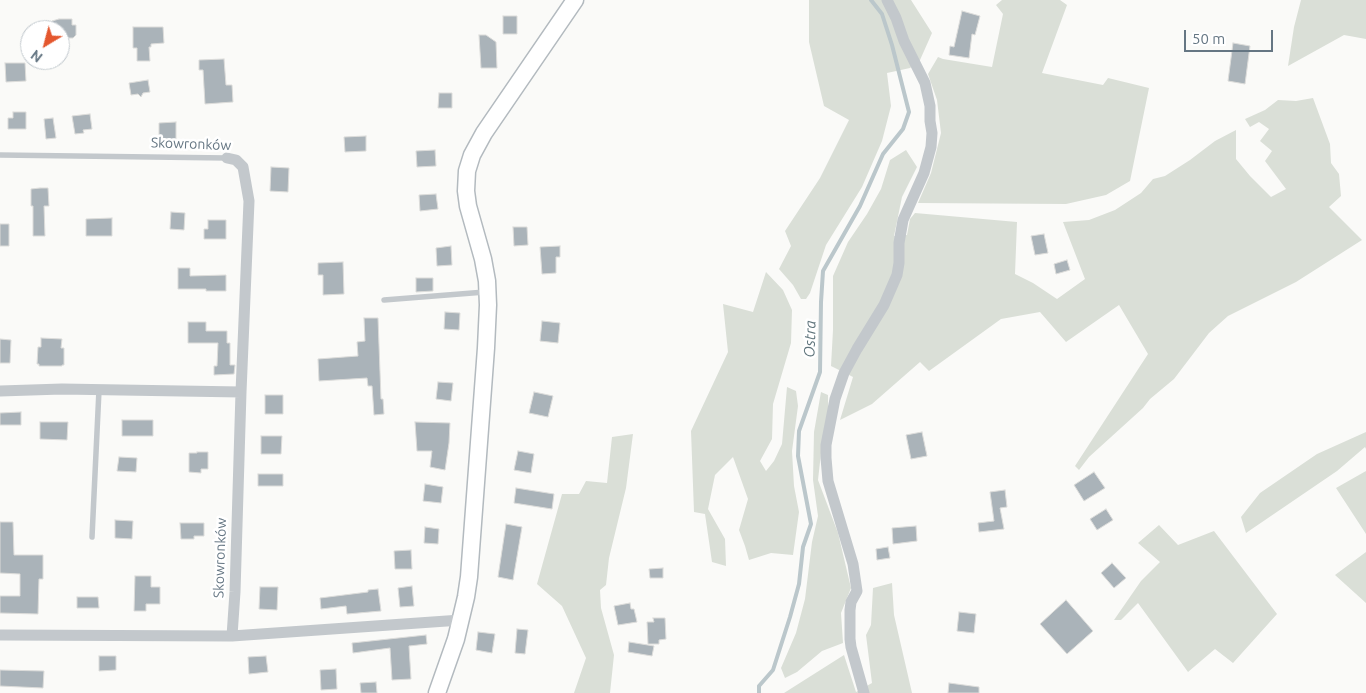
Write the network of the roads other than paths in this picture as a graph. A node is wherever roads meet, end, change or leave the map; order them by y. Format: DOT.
graph roads {
  1 [pos="576,0"];
  2 [pos="887,0"];
  3 [pos="0,155"];
  4 [pos="227,158"];
  5 [pos="487,292"];
  6 [pos="384,300"];
  7 [pos="99,389"];
  8 [pos="0,390"];
  9 [pos="241,392"];
  10 [pos="92,538"];
  11 [pos="461,620"];
  12 [pos="0,635"];
  13 [pos="232,636"];
  14 [pos="437,693"];
  15 [pos="864,693"];
  1 -- 5 [label="street"];
  2 -- 15 [label="street"];
  3 -- 4 [label="lane, Skowronków"];
  4 -- 9 [label="street, Skowronków"];
  5 -- 6 [label="lane"];
  5 -- 11 [label="street"];
  7 -- 8 [label="street"];
  7 -- 9 [label="street"];
  7 -- 10 [label="lane"];
  9 -- 13 [label="street, Skowronków"];
  11 -- 13 [label="street"];
  11 -- 14 [label="street"];
  12 -- 13 [label="street"];
}
